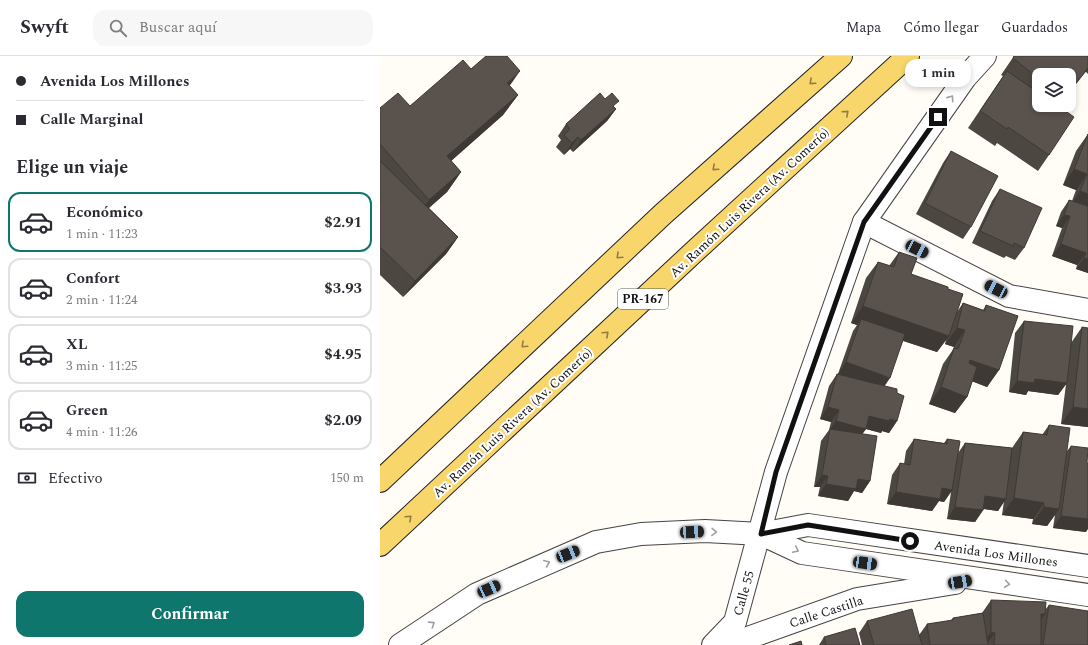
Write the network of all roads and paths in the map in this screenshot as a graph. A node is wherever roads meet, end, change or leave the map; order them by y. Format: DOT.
graph roads {
  1 [pos="841,56"];
  2 [pos="908,56"];
  3 [pos="985,56"];
  4 [pos="864,222"];
  5 [pos="1088,310"];
  6 [pos="380,481"];
  7 [pos="761,534"];
  8 [pos="380,544"];
  9 [pos="1088,566"];
  10 [pos="974,579"];
  11 [pos="1088,595"];
  12 [pos="400,645"];
  13 [pos="714,645"];
  14 [pos="728,645"];
  1 -- 6 [label="main road, one-way"];
  8 -- 2 [label="main road, Av. Ramón Luis Rivera (Av. Comerío) / PR-167, one-way"];
  4 -- 3 [label="street, Calle 55, one-way"];
  4 -- 5 [label="street"];
  4 -- 7 [label="street, Calle 55"];
  7 -- 9 [label="street, Avenida Los Millones"];
  7 -- 10 [label="street, one-way"];
  12 -- 7 [label="street, one-way"];
  7 -- 13 [label="street, Calle 55"];
  10 -- 11 [label="street, one-way"];
  10 -- 14 [label="street, Calle Castilla"];
}
